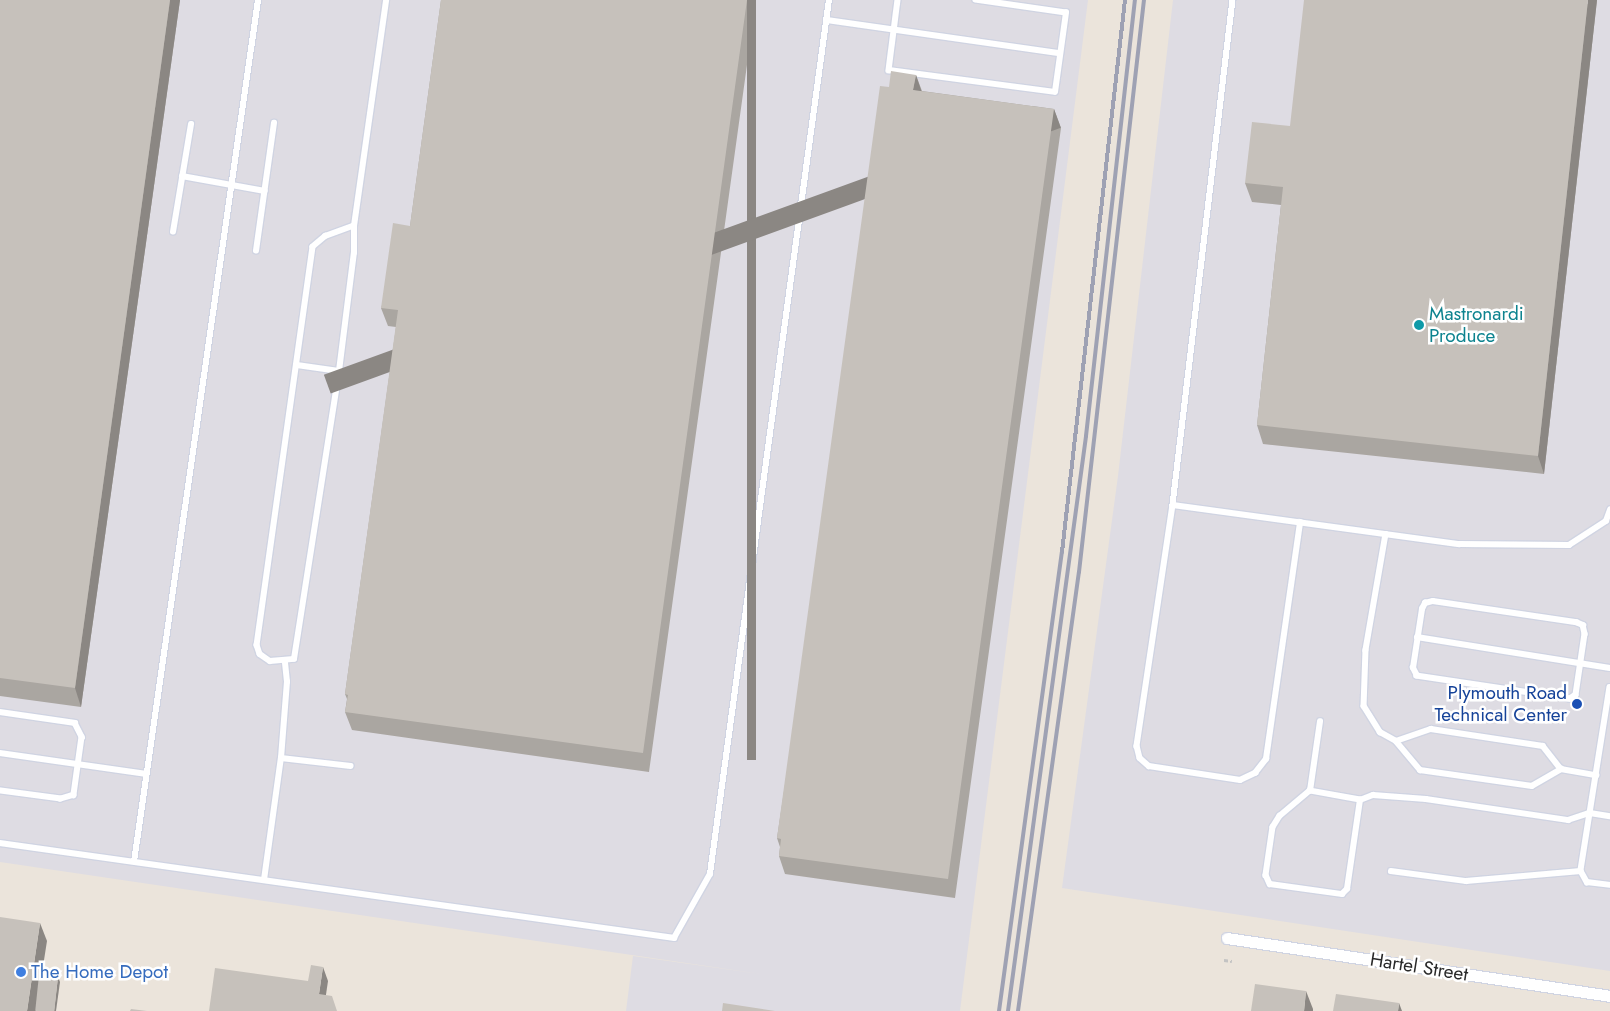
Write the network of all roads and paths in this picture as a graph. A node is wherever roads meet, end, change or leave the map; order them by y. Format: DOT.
graph roads {
  1 [pos="258,0"];
  2 [pos="386,0"];
  3 [pos="829,0"];
  4 [pos="898,0"];
  5 [pos="976,0"];
  6 [pos="1233,0"];
  7 [pos="826,20"];
  8 [pos="894,29"];
  9 [pos="1060,53"];
  10 [pos="274,122"];
  11 [pos="191,125"];
  12 [pos="182,176"];
  13 [pos="232,185"];
  14 [pos="265,191"];
  15 [pos="354,226"];
  16 [pos="173,232"];
  17 [pos="256,251"];
  18 [pos="297,365"];
  19 [pos="339,371"];
  20 [pos="1173,505"];
  21 [pos="1610,510"];
  22 [pos="1300,522"];
  23 [pos="1386,534"];
  24 [pos="1417,637"];
  25 [pos="285,662"];
  26 [pos="1581,663"];
  27 [pos="1610,668"];
  28 [pos="1610,687"];
  29 [pos="0,712"];
  30 [pos="1320,722"];
  31 [pos="1396,741"];
  32 [pos="0,753"];
  33 [pos="281,758"];
  34 [pos="78,764"];
  35 [pos="351,766"];
  36 [pos="1561,769"];
  37 [pos="147,774"];
  38 [pos="1596,775"];
  39 [pos="0,791"];
  40 [pos="1310,791"];
  41 [pos="1360,800"];
  42 [pos="1590,813"];
  43 [pos="1610,816"];
  44 [pos="0,843"];
  45 [pos="134,862"];
  46 [pos="1391,871"];
  47 [pos="1581,871"];
  48 [pos="264,880"];
  49 [pos="1610,886"];
  50 [pos="1228,938"];
  51 [pos="1224,960"];
  52 [pos="1232,961"];
  53 [pos="1610,996"];
  1 -- 13 [label="lane"];
  2 -- 15 [label="lane"];
  3 -- 7 [label="lane"];
  4 -- 8 [label="lane"];
  5 -- 9 [label="lane"];
  6 -- 20 [label="lane"];
  7 -- 8 [label="lane"];
  7 -- 48 [label="lane"];
  8 -- 9 [label="lane"];
  8 -- 9 [label="lane"];
  10 -- 14 [label="lane"];
  11 -- 12 [label="lane"];
  12 -- 13 [label="lane"];
  12 -- 16 [label="lane"];
  13 -- 14 [label="lane"];
  13 -- 37 [label="lane"];
  14 -- 17 [label="lane"];
  15 -- 18 [label="lane"];
  15 -- 19 [label="lane"];
  18 -- 19 [label="lane"];
  18 -- 25 [label="lane"];
  19 -- 25 [label="lane"];
  20 -- 22 [label="lane"];
  20 -- 22 [label="lane"];
  21 -- 23 [label="lane"];
  22 -- 23 [label="lane"];
  23 -- 31 [label="lane"];
  24 -- 26 [label="lane"];
  24 -- 26 [label="lane"];
  24 -- 26 [label="lane"];
  25 -- 33 [label="lane"];
  26 -- 27 [label="lane"];
  28 -- 38 [label="lane"];
  29 -- 34 [label="lane"];
  30 -- 40 [label="lane"];
  31 -- 36 [label="lane"];
  31 -- 36 [label="lane"];
  32 -- 34 [label="lane"];
  33 -- 35 [label="lane"];
  33 -- 48 [label="lane"];
  34 -- 37 [label="lane"];
  34 -- 39 [label="lane"];
  36 -- 38 [label="lane"];
  37 -- 45 [label="lane"];
  38 -- 42 [label="lane"];
  40 -- 41 [label="lane"];
  40 -- 41 [label="lane"];
  41 -- 42 [label="lane"];
  42 -- 43 [label="lane"];
  42 -- 47 [label="lane"];
  44 -- 45 [label="lane"];
  45 -- 48 [label="lane"];
  46 -- 47 [label="lane"];
  47 -- 49 [label="lane"];
  50 -- 53 [label="street, Hartel Street"];
  51 -- 52 [label="path"];
}
